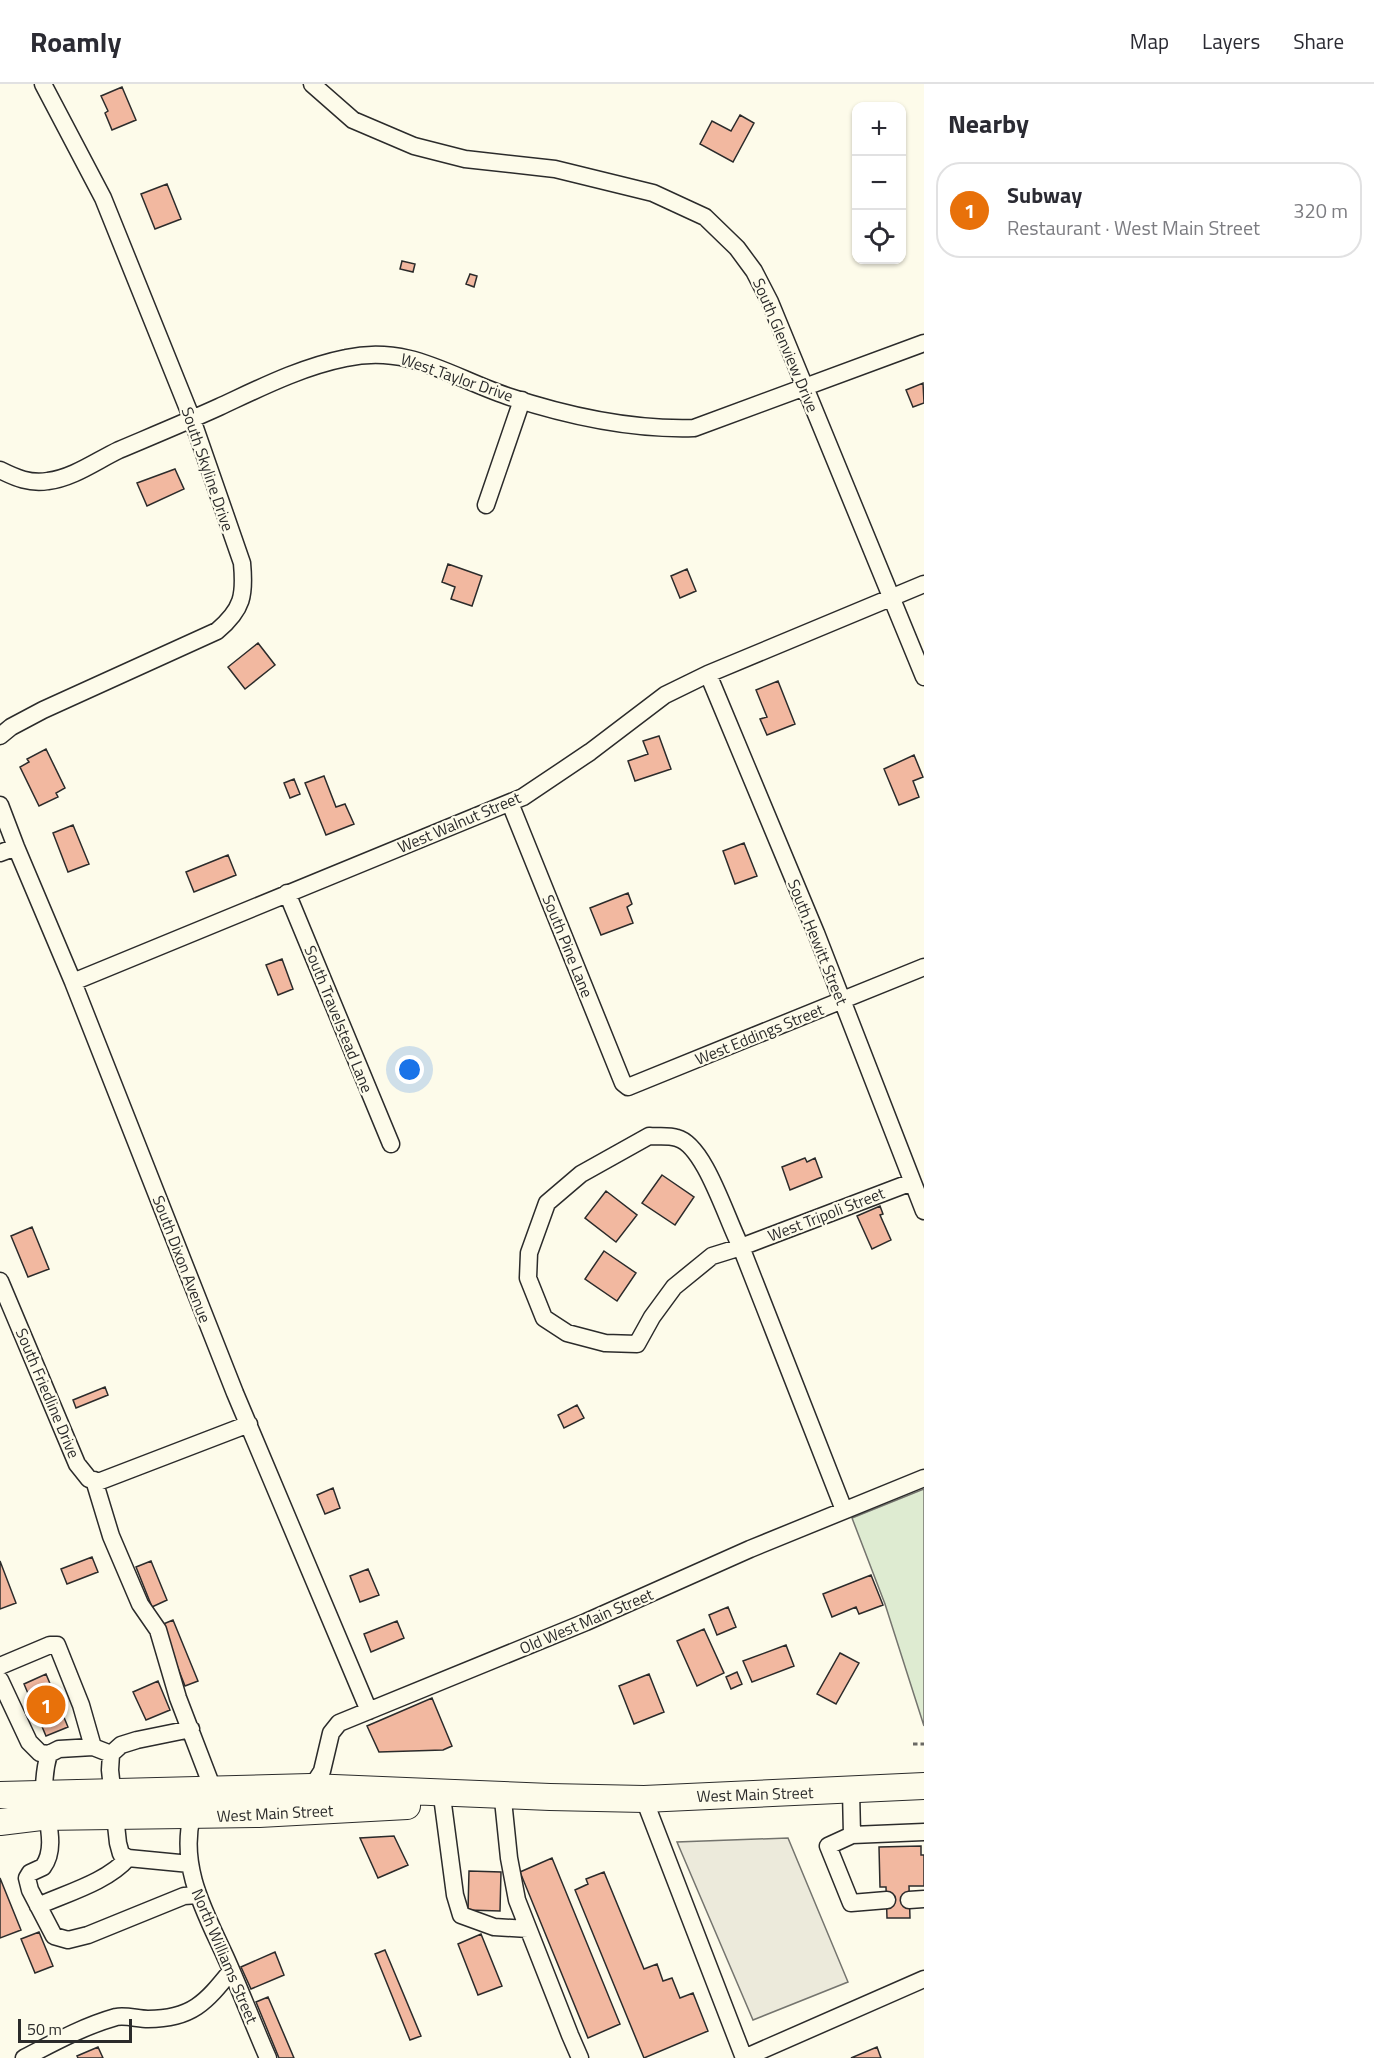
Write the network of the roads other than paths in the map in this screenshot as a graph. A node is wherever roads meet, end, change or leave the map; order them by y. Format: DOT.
graph roads {
  1 [pos="43,84"];
  2 [pos="312,84"];
  3 [pos="924,343"];
  4 [pos="805,387"];
  5 [pos="522,400"];
  6 [pos="192,419"];
  7 [pos="0,470"];
  8 [pos="486,505"];
  9 [pos="924,584"];
  10 [pos="891,598"];
  11 [pos="708,674"];
  12 [pos="924,677"];
  13 [pos="0,736"];
  14 [pos="510,803"];
  15 [pos="0,805"];
  16 [pos="8,850"];
  17 [pos="287,893"];
  18 [pos="924,967"];
  19 [pos="73,982"];
  20 [pos="843,1001"];
  21 [pos="628,1087"];
  22 [pos="390,1144"];
  23 [pos="912,1182"];
  24 [pos="924,1211"];
  25 [pos="741,1247"];
  26 [pos="0,1281"];
  27 [pos="249,1424"];
  28 [pos="924,1478"];
  29 [pos="94,1480"];
  30 [pos="844,1510"];
  31 [pos="0,1666"];
  32 [pos="0,1680"];
  33 [pos="369,1711"];
  34 [pos="191,1729"];
  35 [pos="93,1747"];
  36 [pos="49,1754"];
  37 [pos="111,1754"];
  38 [pos="924,1786"];
  39 [pos="310,1787"];
  40 [pos="215,1790"];
  41 [pos="851,1790"];
  42 [pos="0,1795"];
  43 [pos="550,1797"];
  44 [pos="644,1799"];
  45 [pos="503,1800"];
  46 [pos="114,1804"];
  47 [pos="443,1804"];
  48 [pos="46,1805"];
  49 [pos="297,1812"];
  50 [pos="204,1816"];
  51 [pos="0,1822"];
  52 [pos="924,1832"];
  53 [pos="852,1834"];
  54 [pos="128,1858"];
  55 [pos="190,1864"];
  56 [pos="198,1895"];
  57 [pos="887,1900"];
  58 [pos="38,1906"];
  59 [pos="528,1929"];
  60 [pos="231,1971"];
  61 [pos="924,1979"];
  62 [pos="24,2058"];
  63 [pos="268,2058"];
  64 [pos="580,2058"];
  65 [pos="744,2058"];
  1 -- 6 [label="street, South Skyline Drive"];
  2 -- 4 [label="street, South Glenview Drive"];
  3 -- 4 [label="street, West Taylor Drive"];
  4 -- 5 [label="street, West Taylor Drive"];
  4 -- 10 [label="street, South Glenview Drive"];
  5 -- 6 [label="street, West Taylor Drive"];
  5 -- 8 [label="street"];
  6 -- 7 [label="street, West Taylor Drive"];
  6 -- 13 [label="street, South Skyline Drive"];
  9 -- 10 [label="street, West Walnut Street"];
  10 -- 11 [label="street, West Walnut Street"];
  10 -- 12 [label="street, South Glenview Drive"];
  11 -- 14 [label="street, West Walnut Street"];
  11 -- 20 [label="street, South Hewitt Street"];
  14 -- 17 [label="street, West Walnut Street"];
  14 -- 21 [label="street, South Pine Lane"];
  15 -- 16 [label="street, South Dixon Avenue"];
  16 -- 19 [label="street, South Dixon Avenue"];
  17 -- 19 [label="street, West Walnut Street"];
  17 -- 22 [label="street, South Travelstead Lane"];
  18 -- 20 [label="street, West Eddings Street"];
  19 -- 27 [label="street, South Dixon Avenue"];
  20 -- 21 [label="street, West Eddings Street"];
  20 -- 23 [label="street, South Hewitt Street"];
  23 -- 24 [label="street, South Hewitt Street"];
  23 -- 25 [label="street, West Tripoli Street"];
  25 -- 25 [label="street"];
  25 -- 30 [label="street"];
  26 -- 29 [label="street, South Friedline Drive"];
  27 -- 29 [label="street"];
  27 -- 33 [label="street, South Dixon Avenue"];
  28 -- 30 [label="street, Old West Main Street"];
  29 -- 34 [label="street"];
  30 -- 33 [label="street, Old West Main Street"];
  31 -- 35 [label="street"];
  32 -- 36 [label="street"];
  33 -- 39 [label="street, Old West Main Street"];
  34 -- 37 [label="street"];
  34 -- 40 [label="street"];
  35 -- 36 [label="street"];
  35 -- 37 [label="street"];
  36 -- 48 [label="street"];
  37 -- 46 [label="street"];
  38 -- 41 [label="highway, West Main Street"];
  39 -- 40 [label="highway, West Main Street"];
  39 -- 43 [label="highway, West Main Street"];
  39 -- 49 [label="street, Old West Main Street"];
  40 -- 46 [label="highway, West Main Street"];
  40 -- 50 [label="street, North Williams Street"];
  41 -- 44 [label="highway, West Main Street"];
  41 -- 53 [label="street"];
  42 -- 48 [label="highway, West Main Street"];
  43 -- 44 [label="highway, West Main Street"];
  43 -- 45 [label="highway, West Main Street"];
  44 -- 65 [label="street"];
  45 -- 47 [label="highway, West Main Street"];
  45 -- 59 [label="street"];
  46 -- 48 [label="highway, West Main Street"];
  46 -- 50 [label="highway, West Main Street"];
  46 -- 54 [label="street"];
  47 -- 49 [label="highway, West Main Street"];
  47 -- 59 [label="street"];
  48 -- 51 [label="highway, West Main Street"];
  48 -- 58 [label="street"];
  49 -- 50 [label="highway, West Main Street"];
  50 -- 55 [label="street, North Williams Street"];
  52 -- 53 [label="street"];
  53 -- 57 [label="street"];
  54 -- 55 [label="street"];
  54 -- 58 [label="street"];
  55 -- 56 [label="street, North Williams Street"];
  56 -- 58 [label="street"];
  56 -- 60 [label="street, North Williams Street"];
  59 -- 64 [label="street"];
  60 -- 62 [label="street"];
  60 -- 63 [label="street, North Williams Street"];
  61 -- 65 [label="street"];
}
